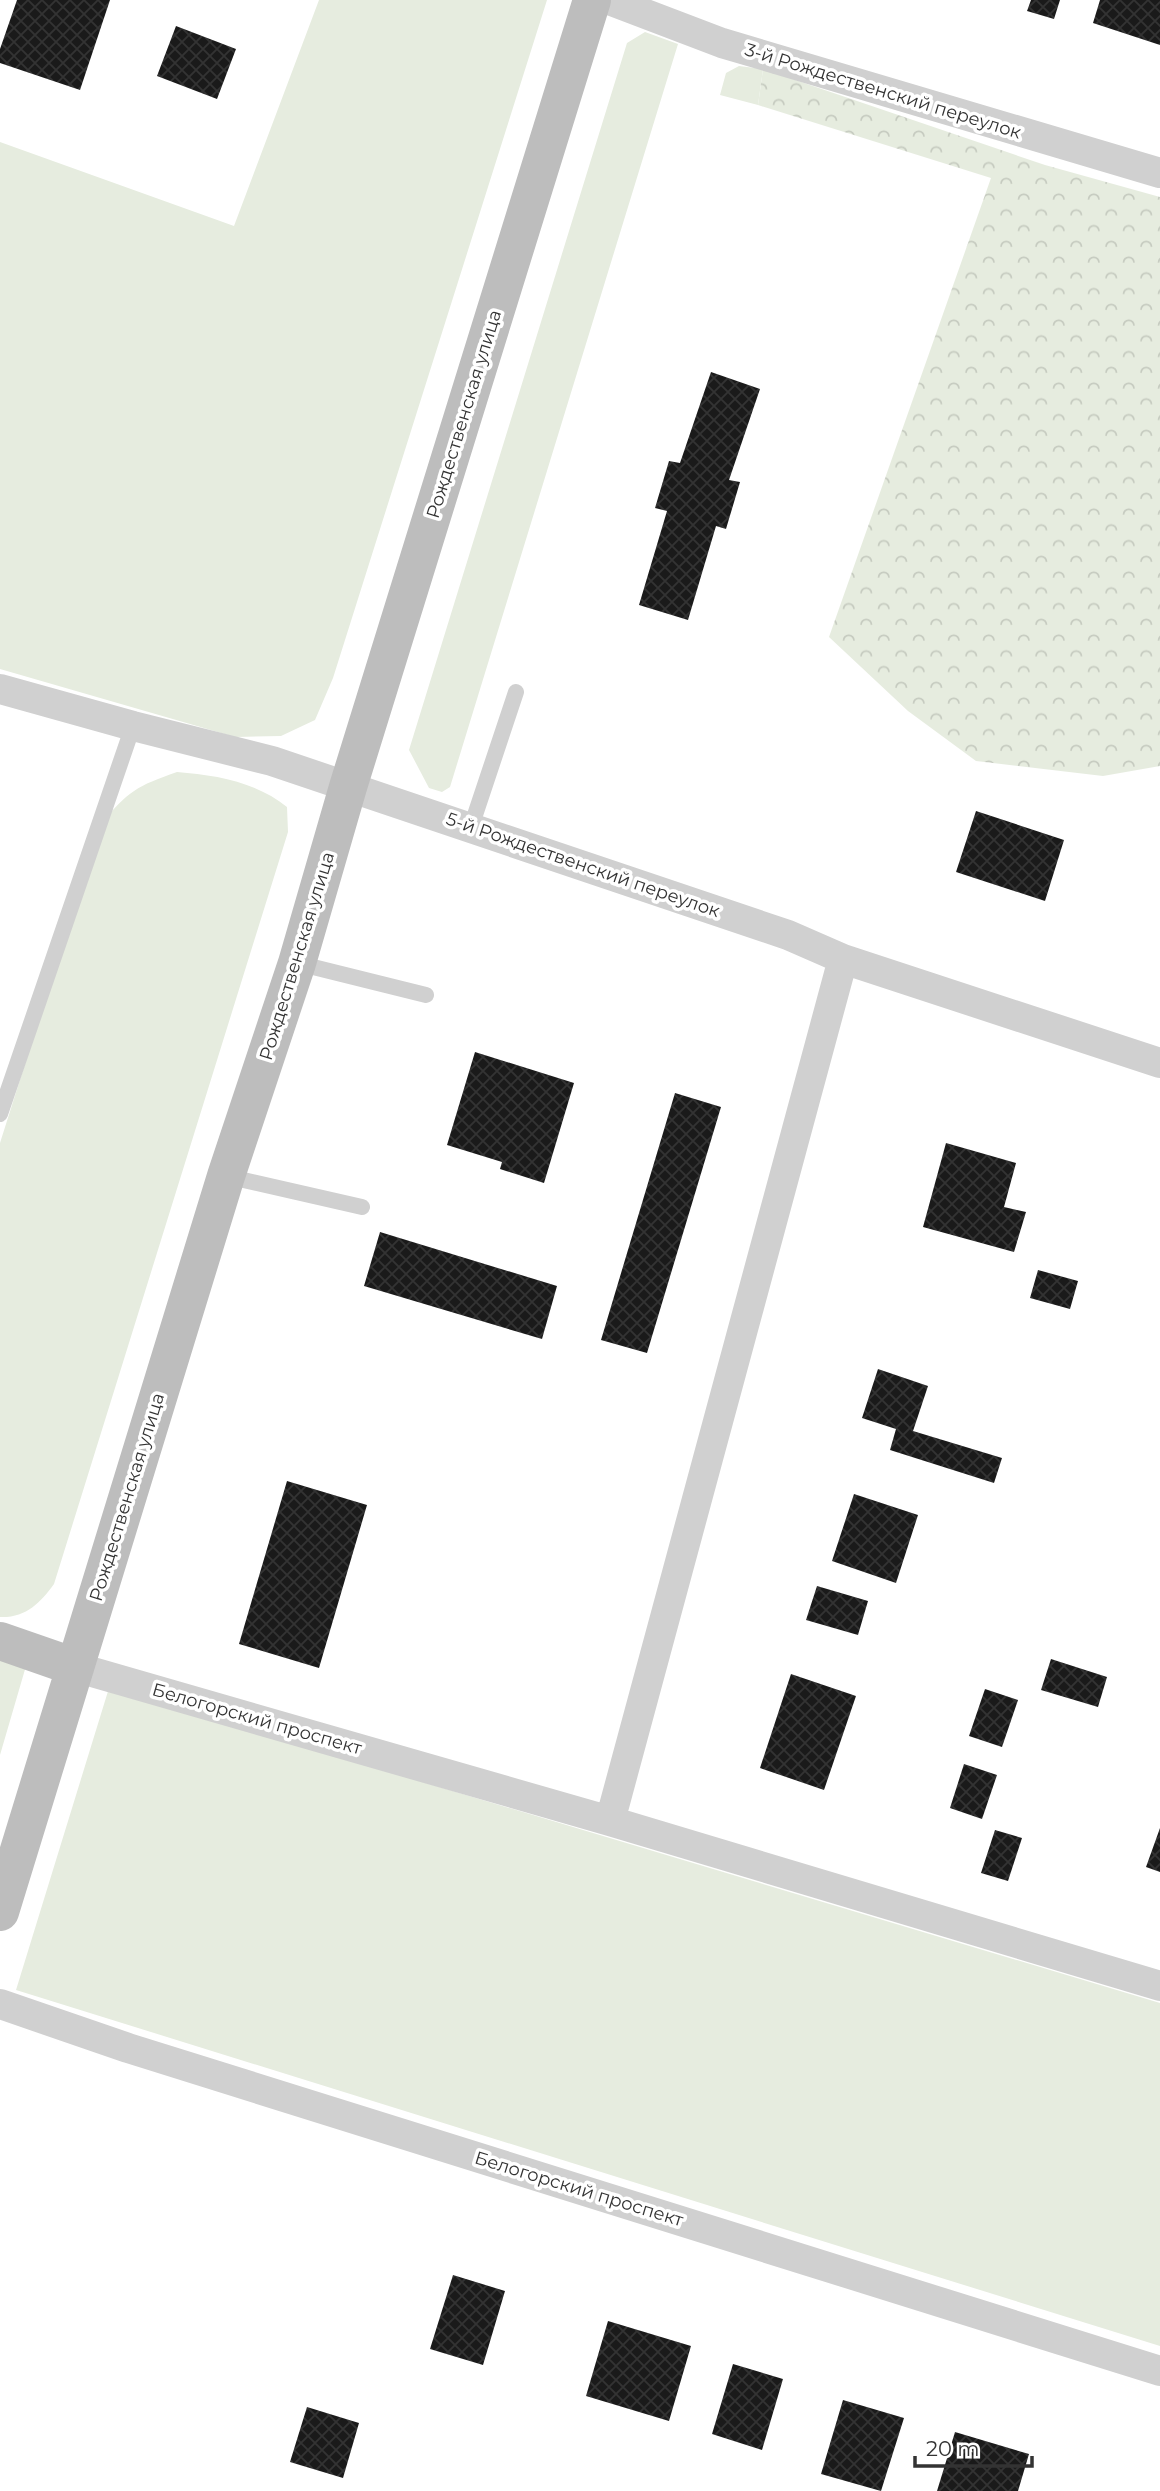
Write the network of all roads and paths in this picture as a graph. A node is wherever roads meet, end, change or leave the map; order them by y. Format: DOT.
graph roads {
  1 [pos="593,0"];
  2 [pos="609,0"];
  3 [pos="1160,173"];
  4 [pos="0,689"];
  5 [pos="516,692"];
  6 [pos="133,726"];
  7 [pos="348,787"];
  8 [pos="471,827"];
  9 [pos="843,959"];
  10 [pos="297,963"];
  11 [pos="426,995"];
  12 [pos="1160,1063"];
  13 [pos="0,1114"];
  14 [pos="226,1176"];
  15 [pos="362,1208"];
  16 [pos="0,1641"];
  17 [pos="75,1667"];
  18 [pos="610,1821"];
  19 [pos="0,1912"];
  20 [pos="1160,1986"];
  21 [pos="0,2004"];
  22 [pos="1160,2371"];
  1 -- 7 [label="main road, Рождественская улица"];
  2 -- 3 [label="street, 3-й Рождественский переулок"];
  4 -- 6 [label="street, 5-й Рождественский переулок"];
  5 -- 8 [label="lane"];
  6 -- 7 [label="street, 5-й Рождественский переулок"];
  6 -- 13 [label="lane"];
  7 -- 8 [label="street, 5-й Рождественский переулок"];
  7 -- 10 [label="main road, Рождественская улица"];
  8 -- 9 [label="street, 5-й Рождественский переулок"];
  9 -- 12 [label="street, 5-й Рождественский переулок"];
  9 -- 18 [label="street"];
  10 -- 11 [label="lane"];
  10 -- 14 [label="main road, Рождественская улица"];
  14 -- 15 [label="lane"];
  14 -- 17 [label="main road, Рождественская улица"];
  16 -- 17 [label="main road, Белогорский проспект"];
  17 -- 18 [label="street, Белогорский проспект"];
  17 -- 19 [label="main road, Рождественская улица"];
  18 -- 20 [label="street, Белогорский проспект"];
  21 -- 22 [label="street, Белогорский проспект"];
}
